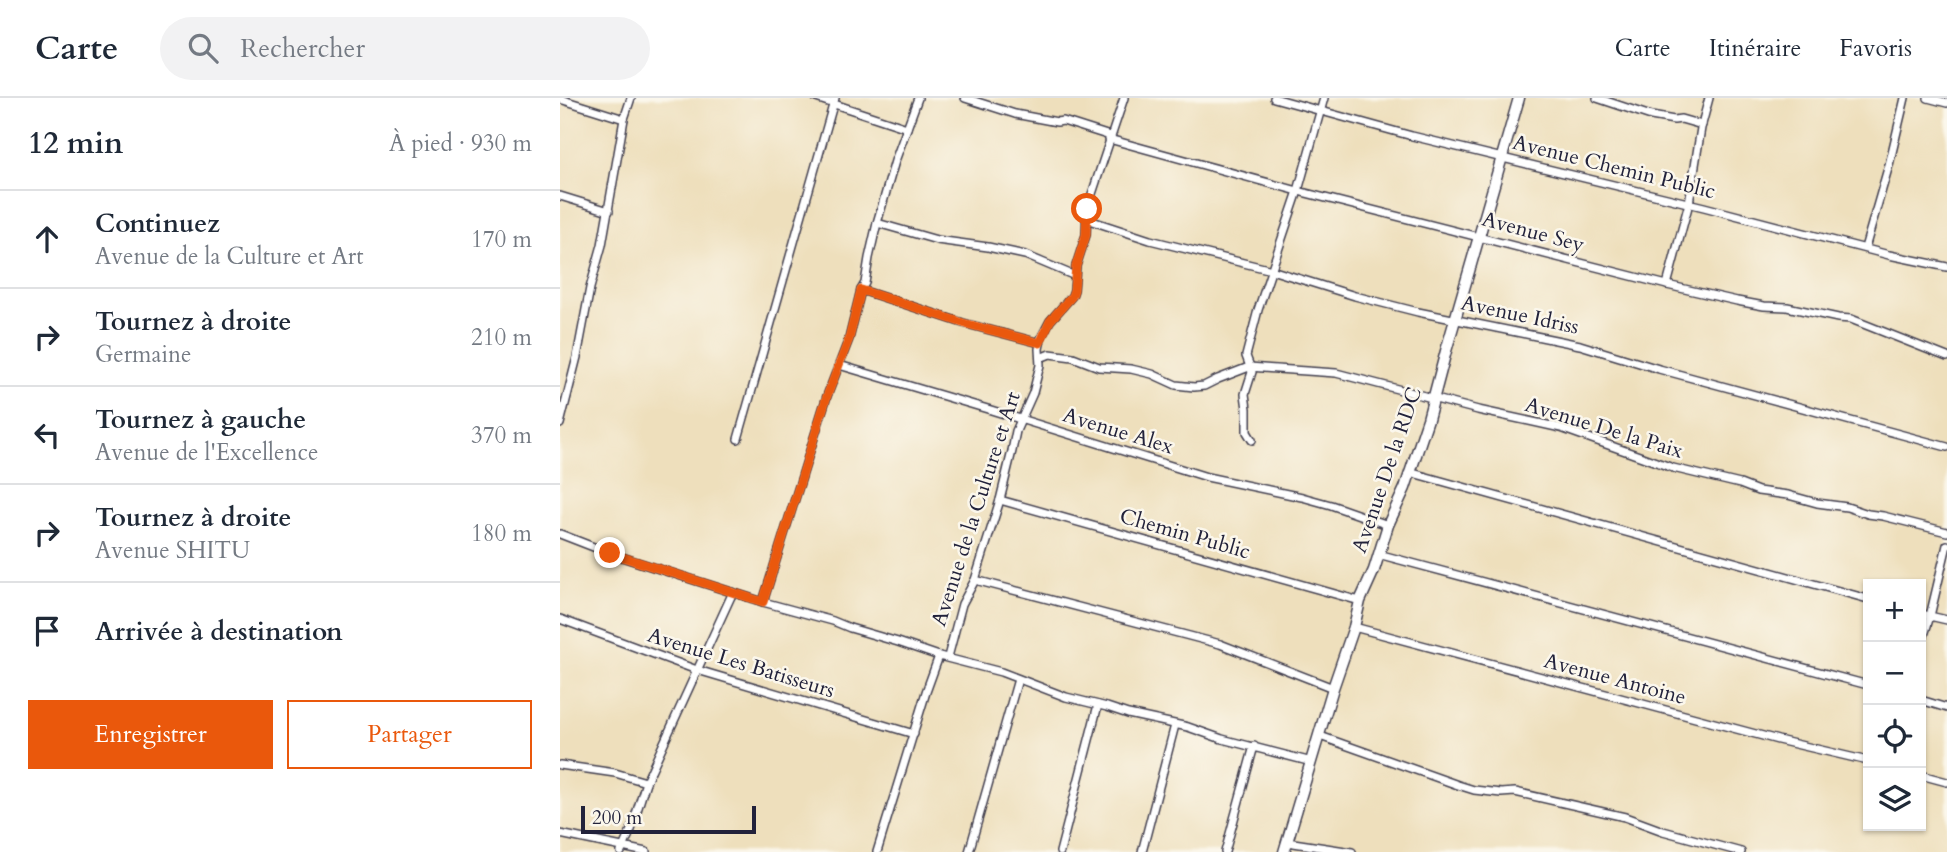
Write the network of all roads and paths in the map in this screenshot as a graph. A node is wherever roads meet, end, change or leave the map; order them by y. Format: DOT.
graph roads {
  1 [pos="631,98"];
  2 [pos="816,98"];
  3 [pos="918,98"];
  4 [pos="965,98"];
  5 [pos="1124,98"];
  6 [pos="1274,98"];
  7 [pos="1324,98"];
  8 [pos="1519,98"];
  9 [pos="1597,98"];
  10 [pos="1709,98"];
  11 [pos="1905,98"];
  12 [pos="1928,98"];
  13 [pos="560,99"];
  14 [pos="834,101"];
  15 [pos="1947,103"];
  16 [pos="1320,110"];
  17 [pos="624,119"];
  18 [pos="1702,125"];
  19 [pos="906,128"];
  20 [pos="1110,137"];
  21 [pos="1503,158"];
  22 [pos="1298,191"];
  23 [pos="560,196"];
  24 [pos="1689,203"];
  25 [pos="609,211"];
  26 [pos="1086,219"];
  27 [pos="877,223"];
  28 [pos="1480,236"];
  29 [pos="1865,248"];
  30 [pos="1947,267"];
  31 [pos="1272,271"];
  32 [pos="1074,276"];
  33 [pos="1667,285"];
  34 [pos="861,290"];
  35 [pos="1455,318"];
  36 [pos="1040,343"];
  37 [pos="1947,357"];
  38 [pos="1040,358"];
  39 [pos="839,365"];
  40 [pos="1249,367"];
  41 [pos="1433,398"];
  42 [pos="1021,420"];
  43 [pos="560,424"];
  44 [pos="738,439"];
  45 [pos="1252,440"];
  46 [pos="1947,447"];
  47 [pos="1409,472"];
  48 [pos="1000,500"];
  49 [pos="1388,524"];
  50 [pos="1947,532"];
  51 [pos="560,534"];
  52 [pos="1947,545"];
  53 [pos="1378,554"];
  54 [pos="975,580"];
  55 [pos="733,592"];
  56 [pos="1863,598"];
  57 [pos="1360,601"];
  58 [pos="763,602"];
  59 [pos="1926,615"];
  60 [pos="1930,616"];
  61 [pos="560,619"];
  62 [pos="1947,620"];
  63 [pos="1354,627"];
  64 [pos="1922,642"];
  65 [pos="939,656"];
  66 [pos="948,657"];
  67 [pos="697,670"];
  68 [pos="1018,679"];
  69 [pos="1863,684"];
  70 [pos="1333,688"];
  71 [pos="1926,702"];
  72 [pos="1098,705"];
  73 [pos="1947,708"];
  74 [pos="1175,724"];
  75 [pos="914,734"];
  76 [pos="1320,736"];
  77 [pos="1254,746"];
  78 [pos="1863,760"];
  79 [pos="1312,762"];
  80 [pos="560,765"];
  81 [pos="1926,776"];
  82 [pos="646,782"];
  83 [pos="1947,782"];
  84 [pos="560,834"];
  85 [pos="1285,847"];
  86 [pos="622,849"];
  87 [pos="646,852"];
  88 [pos="877,852"];
  89 [pos="969,852"];
  90 [pos="1060,852"];
  91 [pos="1142,852"];
  92 [pos="1225,852"];
  93 [pos="1352,852"];
  94 [pos="1741,852"];
  1 -- 17 [label="street"];
  2 -- 14 [label="street"];
  3 -- 19 [label="street"];
  4 -- 20 [label="street, Avenue Sey"];
  5 -- 20 [label="street, Avenue de la Culture et Art"];
  6 -- 16 [label="street, Avenue Chemin Public"];
  7 -- 16 [label="street"];
  8 -- 21 [label="street, Avenue De la RDC"];
  9 -- 18 [label="street"];
  10 -- 18 [label="street"];
  11 -- 29 [label="street"];
  12 -- 15 [label="street"];
  13 -- 17 [label="street"];
  14 -- 19 [label="street"];
  14 -- 44 [label="street"];
  16 -- 21 [label="street, Avenue Chemin Public"];
  16 -- 22 [label="street"];
  17 -- 25 [label="street"];
  18 -- 24 [label="street"];
  19 -- 27 [label="street"];
  20 -- 22 [label="street, Avenue Sey"];
  20 -- 26 [label="street, Avenue de la Culture et Art"];
  21 -- 24 [label="street, Avenue Chemin Public"];
  21 -- 28 [label="street, Avenue De la RDC"];
  22 -- 28 [label="street, Avenue Sey"];
  22 -- 31 [label="street"];
  23 -- 25 [label="street"];
  24 -- 29 [label="street, Avenue Chemin Public"];
  24 -- 33 [label="street"];
  25 -- 43 [label="street"];
  26 -- 31 [label="street, Avenue Idriss"];
  26 -- 32 [label="street, Avenue de la Culture et Art"];
  27 -- 32 [label="street"];
  27 -- 34 [label="street"];
  28 -- 33 [label="street, Avenue Sey"];
  28 -- 35 [label="street, Avenue De la RDC"];
  29 -- 30 [label="street, Avenue Chemin Public"];
  31 -- 35 [label="street, Avenue Idriss"];
  31 -- 40 [label="street"];
  32 -- 36 [label="street, Avenue de la Culture et Art"];
  33 -- 37 [label="street, Avenue Sey"];
  34 -- 36 [label="street"];
  34 -- 39 [label="street"];
  35 -- 41 [label="street, Avenue De la RDC"];
  35 -- 46 [label="street, Avenue Idriss"];
  36 -- 38 [label="street, Avenue de la Culture et Art"];
  38 -- 40 [label="street"];
  38 -- 42 [label="street, Avenue de la Culture et Art"];
  39 -- 42 [label="street, Avenue Alex"];
  39 -- 58 [label="street"];
  40 -- 41 [label="street, Avenue De la Paix"];
  40 -- 45 [label="street"];
  41 -- 47 [label="street, Avenue De la RDC"];
  41 -- 50 [label="street, Avenue De la Paix"];
  42 -- 48 [label="street, Avenue de la Culture et Art"];
  42 -- 49 [label="street, Avenue Alex"];
  47 -- 49 [label="street, Avenue De la RDC"];
  47 -- 56 [label="street"];
  48 -- 54 [label="street, Avenue de la Culture et Art"];
  48 -- 57 [label="street, Chemin Public"];
  49 -- 53 [label="street, Avenue De la RDC"];
  51 -- 55 [label="street"];
  52 -- 60 [label="street"];
  53 -- 57 [label="street, Avenue De la RDC"];
  53 -- 69 [label="street"];
  54 -- 66 [label="street, Avenue de la Culture et Art"];
  54 -- 70 [label="street"];
  55 -- 58 [label="street"];
  55 -- 67 [label="street"];
  57 -- 63 [label="street, Avenue De la RDC"];
  58 -- 65 [label="street"];
  59 -- 60 [label="street"];
  60 -- 62 [label="street"];
  60 -- 64 [label="street"];
  61 -- 67 [label="street, Avenue Les Batisseurs"];
  63 -- 70 [label="street, Avenue De la RDC"];
  63 -- 78 [label="street, Avenue Antoine"];
  65 -- 66 [label="street"];
  65 -- 75 [label="street"];
  66 -- 68 [label="street"];
  67 -- 75 [label="street, Avenue Les Batisseurs"];
  67 -- 82 [label="street"];
  68 -- 72 [label="street"];
  68 -- 89 [label="street"];
  70 -- 76 [label="street, Avenue De la RDC"];
  71 -- 73 [label="street"];
  72 -- 74 [label="street"];
  72 -- 90 [label="street"];
  74 -- 77 [label="street"];
  74 -- 91 [label="street"];
  75 -- 88 [label="street"];
  76 -- 79 [label="street, Avenue De la RDC"];
  76 -- 94 [label="street"];
  77 -- 79 [label="street"];
  77 -- 92 [label="street"];
  79 -- 85 [label="street, Avenue De la RDC"];
  80 -- 82 [label="street"];
  81 -- 83 [label="street"];
  82 -- 86 [label="street"];
  84 -- 86 [label="street"];
  85 -- 93 [label="street"];
  86 -- 87 [label="street"];
}
